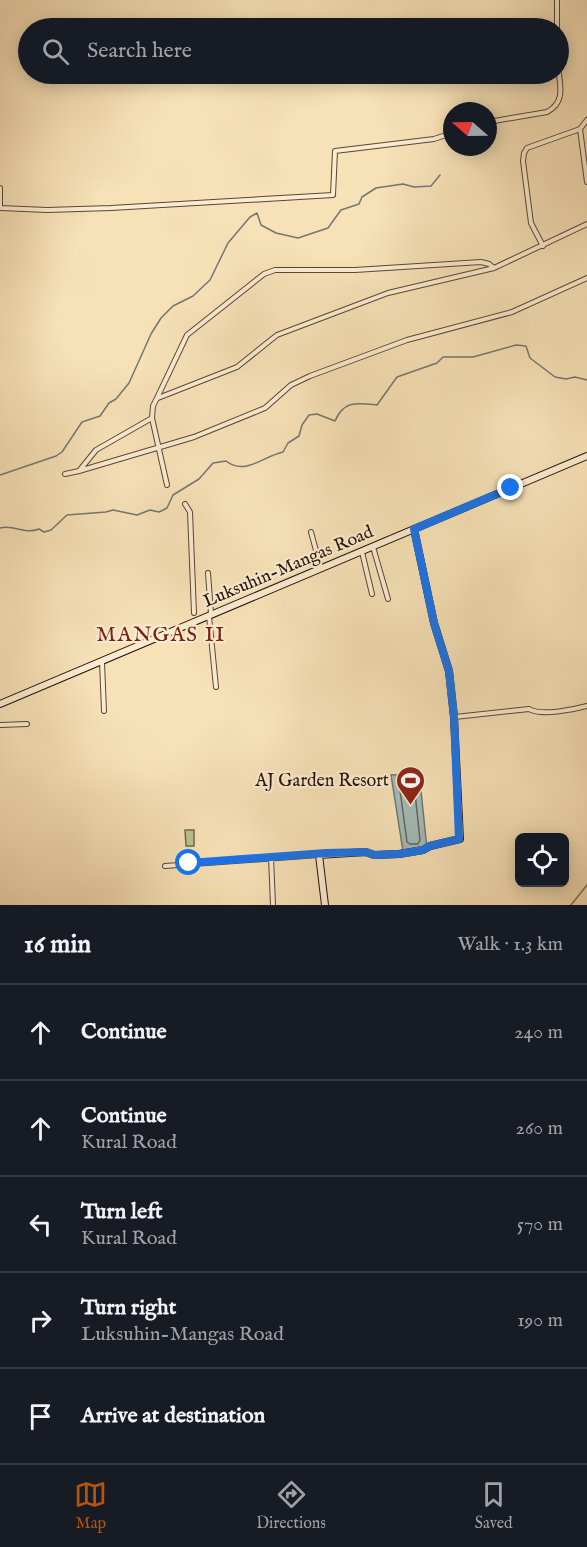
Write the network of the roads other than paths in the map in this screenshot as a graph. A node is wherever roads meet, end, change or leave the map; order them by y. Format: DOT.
graph roads {
  1 [pos="557,0"];
  2 [pos="557,18"];
  3 [pos="560,84"];
  4 [pos="497,120"];
  5 [pos="587,120"];
  6 [pos="580,129"];
  7 [pos="443,136"];
  8 [pos="587,182"];
  9 [pos="0,188"];
  10 [pos="0,208"];
  11 [pos="587,224"];
  12 [pos="543,246"];
  13 [pos="494,268"];
  14 [pos="587,278"];
  15 [pos="157,398"];
  16 [pos="152,418"];
  17 [pos="160,448"];
  18 [pos="587,456"];
  19 [pos="79,471"];
  20 [pos="66,474"];
  21 [pos="167,485"];
  22 [pos="185,504"];
  23 [pos="414,529"];
  24 [pos="311,532"];
  25 [pos="373,546"];
  26 [pos="362,551"];
  27 [pos="322,569"];
  28 [pos="208,573"];
  29 [pos="372,594"];
  30 [pos="388,599"];
  31 [pos="210,615"];
  32 [pos="195,617"];
  33 [pos="102,661"];
  34 [pos="216,687"];
  35 [pos="0,704"];
  36 [pos="587,706"];
  37 [pos="104,711"];
  38 [pos="454,717"];
  39 [pos="27,724"];
  40 [pos="0,726"];
  41 [pos="319,855"];
  42 [pos="271,857"];
  43 [pos="165,866"];
  44 [pos="273,905"];
  45 [pos="325,905"];
  1 -- 2 [label="street"];
  3 -- 4 [label="street"];
  5 -- 6 [label="street"];
  6 -- 8 [label="street"];
  6 -- 12 [label="street"];
  7 -- 10 [label="street"];
  9 -- 10 [label="street"];
  11 -- 12 [label="street"];
  12 -- 13 [label="street"];
  13 -- 15 [label="street"];
  13 -- 15 [label="street"];
  14 -- 17 [label="street"];
  15 -- 16 [label="street"];
  16 -- 17 [label="street"];
  16 -- 19 [label="street"];
  17 -- 19 [label="street"];
  17 -- 21 [label="street"];
  18 -- 23 [label="main road, Luksuhin-Mangas Road"];
  19 -- 20 [label="street"];
  22 -- 32 [label="street"];
  23 -- 25 [label="main road, Luksuhin-Mangas Road"];
  23 -- 38 [label="main road"];
  24 -- 27 [label="street"];
  25 -- 26 [label="main road, Luksuhin-Mangas Road"];
  25 -- 30 [label="street"];
  26 -- 27 [label="main road, Luksuhin-Mangas Road"];
  26 -- 29 [label="street"];
  27 -- 31 [label="main road, Luksuhin-Mangas Road"];
  28 -- 31 [label="street"];
  31 -- 32 [label="main road, Luksuhin-Mangas Road"];
  31 -- 34 [label="street"];
  32 -- 33 [label="main road, Luksuhin-Mangas Road"];
  33 -- 35 [label="main road, Luksuhin-Mangas Road"];
  33 -- 37 [label="street"];
  36 -- 38 [label="street"];
  38 -- 41 [label="main road"];
  39 -- 40 [label="street"];
  41 -- 42 [label="street"];
  41 -- 45 [label="main road"];
  42 -- 43 [label="street"];
  42 -- 44 [label="street"];
}
